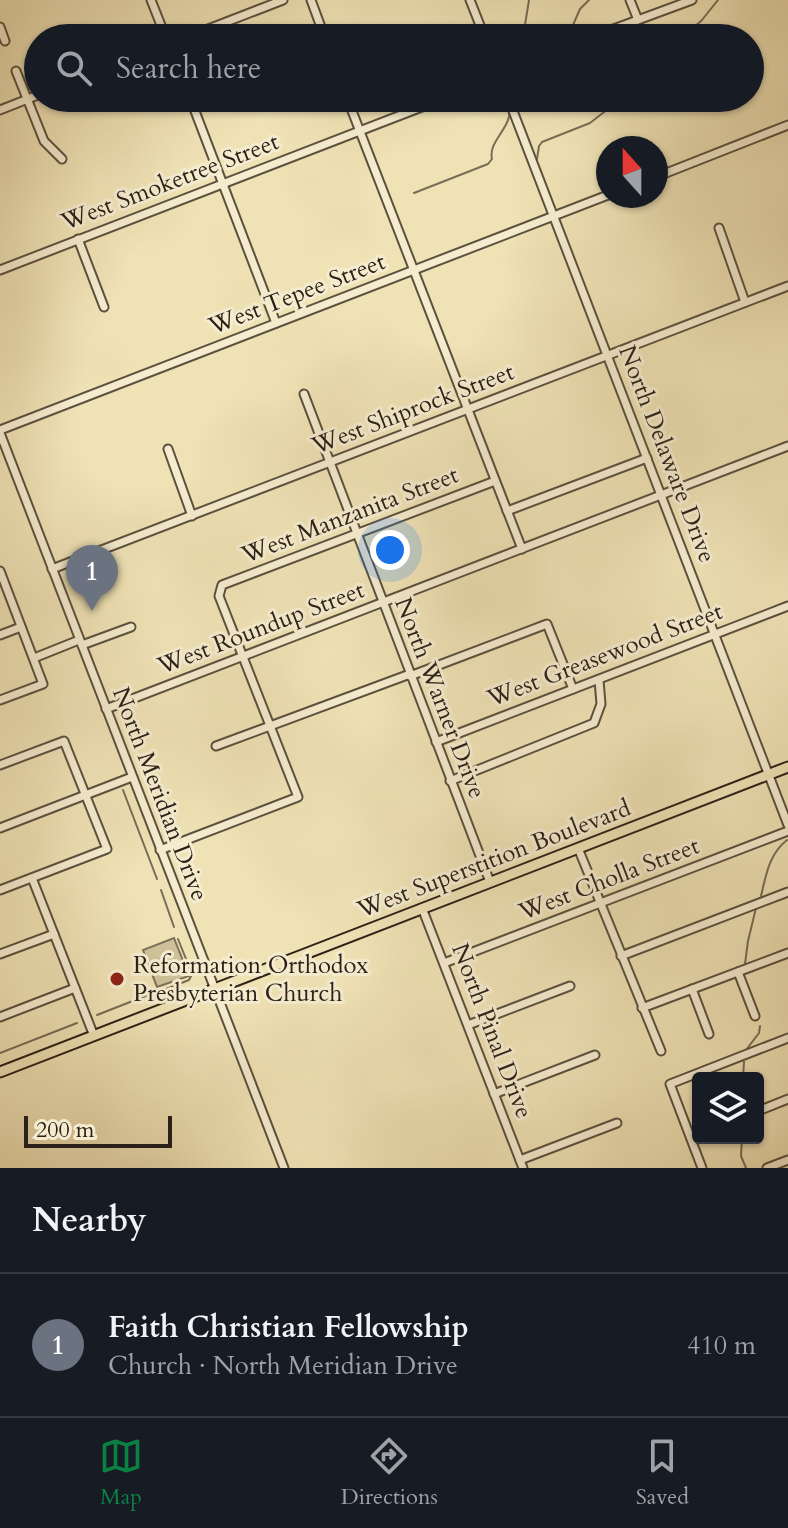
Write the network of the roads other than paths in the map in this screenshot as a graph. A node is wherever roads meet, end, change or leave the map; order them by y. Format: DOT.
graph roads {
  1 [pos="151,0"];
  2 [pos="283,0"];
  3 [pos="311,0"];
  4 [pos="470,0"];
  5 [pos="630,0"];
  6 [pos="692,0"];
  7 [pos="638,20"];
  8 [pos="160,24"];
  9 [pos="221,24"];
  10 [pos="320,24"];
  11 [pos="479,24"];
  12 [pos="627,24"];
  13 [pos="0,28"];
  14 [pos="5,41"];
  15 [pos="16,71"];
  16 [pos="24,90"];
  17 [pos="24,101"];
  18 [pos="0,110"];
  19 [pos="33,112"];
  20 [pos="195,112"];
  21 [pos="352,112"];
  22 [pos="409,112"];
  23 [pos="513,112"];
  24 [pos="788,125"];
  25 [pos="359,131"];
  26 [pos="62,159"];
  27 [pos="668,172"];
  28 [pos="223,184"];
  29 [pos="596,200"];
  30 [pos="553,216"];
  31 [pos="719,228"];
  32 [pos="78,239"];
  33 [pos="0,270"];
  34 [pos="412,271"];
  35 [pos="788,286"];
  36 [pos="745,302"];
  37 [pos="104,307"];
  38 [pos="276,323"];
  39 [pos="607,356"];
  40 [pos="304,394"];
  41 [pos="468,409"];
  42 [pos="0,432"];
  43 [pos="788,446"];
  44 [pos="168,449"];
  45 [pos="647,458"];
  46 [pos="329,463"];
  47 [pos="495,481"];
  48 [pos="661,495"];
  49 [pos="507,511"];
  50 [pos="192,516"];
  51 [pos="356,534"];
  52 [pos="522,549"];
  53 [pos="52,569"];
  54 [pos="0,571"];
  55 [pos="382,603"];
  56 [pos="788,606"];
  57 [pos="21,627"];
  58 [pos="131,627"];
  59 [pos="715,634"];
  60 [pos="0,635"];
  61 [pos="80,642"];
  62 [pos="242,657"];
  63 [pos="34,658"];
  64 [pos="410,675"];
  65 [pos="599,680"];
  66 [pos="573,689"];
  67 [pos="0,700"];
  68 [pos="106,709"];
  69 [pos="270,727"];
  70 [pos="436,742"];
  71 [pos="216,746"];
  72 [pos="0,765"];
  73 [pos="788,767"];
  74 [pos="768,774"];
  75 [pos="132,777"];
  76 [pos="450,781"];
  77 [pos="86,795"];
  78 [pos="788,825"];
  79 [pos="0,828"];
  80 [pos="788,831"];
  81 [pos="578,848"];
  82 [pos="160,850"];
  83 [pos="32,878"];
  84 [pos="490,882"];
  85 [pos="0,890"];
  86 [pos="788,892"];
  87 [pos="600,903"];
  88 [pos="422,908"];
  89 [pos="54,934"];
  90 [pos="0,954"];
  91 [pos="786,954"];
  92 [pos="621,956"];
  93 [pos="444,963"];
  94 [pos="788,964"];
  95 [pos="738,972"];
  96 [pos="570,986"];
  97 [pos="75,988"];
  98 [pos="214,988"];
  99 [pos="692,989"];
  100 [pos="642,1008"];
  101 [pos="755,1016"];
  102 [pos="0,1017"];
  103 [pos="468,1025"];
  104 [pos="709,1034"];
  105 [pos="94,1036"];
  106 [pos="788,1038"];
  107 [pos="661,1051"];
  108 [pos="595,1055"];
  109 [pos="0,1072"];
  110 [pos="701,1072"];
  111 [pos="692,1075"];
  112 [pos="494,1094"];
  113 [pos="788,1099"];
  114 [pos="764,1109"];
  115 [pos="617,1123"];
  116 [pos="692,1131"];
  117 [pos="696,1144"];
  118 [pos="788,1160"];
  119 [pos="522,1164"];
  120 [pos="284,1168"];
  121 [pos="702,1168"];
  122 [pos="767,1168"];
  1 -- 8 [label="street"];
  2 -- 9 [label="street"];
  3 -- 10 [label="street"];
  4 -- 11 [label="street"];
  5 -- 7 [label="street"];
  6 -- 7 [label="street"];
  7 -- 12 [label="street"];
  13 -- 14 [label="street"];
  15 -- 16 [label="street"];
  17 -- 18 [label="street"];
  19 -- 26 [label="street"];
  20 -- 28 [label="street"];
  21 -- 25 [label="street"];
  22 -- 25 [label="street, West Smoketree Street"];
  23 -- 30 [label="street, North Delaware Drive"];
  24 -- 27 [label="street"];
  25 -- 28 [label="street, West Smoketree Street"];
  25 -- 34 [label="street"];
  28 -- 32 [label="street, West Smoketree Street"];
  28 -- 38 [label="street"];
  29 -- 30 [label="street, West Tepee Street"];
  30 -- 34 [label="street, West Tepee Street"];
  30 -- 39 [label="street, North Delaware Drive"];
  31 -- 36 [label="street"];
  32 -- 33 [label="street, West Smoketree Street"];
  32 -- 37 [label="street"];
  34 -- 38 [label="street, West Tepee Street"];
  34 -- 41 [label="street"];
  35 -- 36 [label="street, West Shiprock Street"];
  36 -- 39 [label="street, West Shiprock Street"];
  38 -- 42 [label="street, West Tepee Street"];
  39 -- 41 [label="street, West Shiprock Street"];
  39 -- 45 [label="street, North Delaware Drive"];
  40 -- 46 [label="street, North Warner Drive"];
  41 -- 46 [label="street, West Shiprock Street"];
  41 -- 47 [label="street"];
  42 -- 53 [label="street, North Meridian Drive"];
  43 -- 48 [label="street, West Roundup Street"];
  44 -- 50 [label="street"];
  45 -- 48 [label="street, North Delaware Drive"];
  45 -- 49 [label="street"];
  46 -- 50 [label="street, West Shiprock Street"];
  46 -- 51 [label="street, North Warner Drive"];
  47 -- 49 [label="street"];
  47 -- 51 [label="street, West Manzanita Street"];
  48 -- 52 [label="street, West Roundup Street"];
  48 -- 59 [label="street, North Delaware Drive"];
  49 -- 52 [label="street"];
  50 -- 53 [label="street, West Shiprock Street"];
  51 -- 55 [label="street, North Warner Drive"];
  51 -- 62 [label="street, West Manzanita Street"];
  52 -- 55 [label="street, West Roundup Street"];
  53 -- 61 [label="street, North Meridian Drive"];
  54 -- 57 [label="street"];
  55 -- 62 [label="street, West Roundup Street"];
  55 -- 64 [label="street, North Warner Drive"];
  56 -- 59 [label="street, West Greasewood Street"];
  57 -- 60 [label="street"];
  57 -- 63 [label="street"];
  58 -- 61 [label="street"];
  59 -- 65 [label="street, West Greasewood Street"];
  59 -- 74 [label="street, North Delaware Drive"];
  61 -- 63 [label="street"];
  61 -- 68 [label="street, North Meridian Drive"];
  62 -- 68 [label="street, West Roundup Street"];
  62 -- 69 [label="street"];
  63 -- 67 [label="street"];
  64 -- 66 [label="street"];
  64 -- 69 [label="street"];
  64 -- 70 [label="street, North Warner Drive"];
  65 -- 66 [label="street, West Greasewood Street"];
  65 -- 76 [label="street"];
  66 -- 70 [label="street, West Greasewood Street"];
  68 -- 75 [label="street, North Meridian Drive"];
  69 -- 71 [label="street"];
  69 -- 82 [label="street"];
  70 -- 76 [label="street, North Warner Drive"];
  72 -- 77 [label="street"];
  73 -- 74 [label="main road, West Superstition Boulevard"];
  74 -- 78 [label="street, North Delaware Drive"];
  74 -- 81 [label="main road, West Superstition Boulevard"];
  75 -- 77 [label="street"];
  75 -- 82 [label="street, North Meridian Drive"];
  76 -- 84 [label="street, North Warner Drive"];
  77 -- 79 [label="street"];
  77 -- 83 [label="street"];
  80 -- 87 [label="street, West Cholla Street"];
  81 -- 84 [label="main road, West Superstition Boulevard"];
  81 -- 87 [label="street"];
  82 -- 98 [label="street, North Meridian Drive"];
  83 -- 85 [label="street"];
  83 -- 89 [label="street"];
  84 -- 88 [label="main road, West Superstition Boulevard"];
  86 -- 92 [label="street"];
  87 -- 92 [label="street"];
  87 -- 93 [label="street, West Cholla Street"];
  88 -- 93 [label="street, North Pinal Drive"];
  88 -- 98 [label="main road, West Superstition Boulevard"];
  89 -- 90 [label="street"];
  89 -- 97 [label="street"];
  91 -- 94 [label="street"];
  91 -- 95 [label="street"];
  92 -- 100 [label="street"];
  93 -- 103 [label="street, North Pinal Drive"];
  95 -- 99 [label="street"];
  95 -- 101 [label="street"];
  96 -- 103 [label="street"];
  97 -- 102 [label="street"];
  97 -- 105 [label="street"];
  98 -- 105 [label="main road, West Superstition Boulevard"];
  98 -- 120 [label="street, North Meridian Drive"];
  99 -- 100 [label="street"];
  99 -- 104 [label="street"];
  100 -- 107 [label="street"];
  103 -- 112 [label="street, North Pinal Drive"];
  105 -- 109 [label="main road, West Superstition Boulevard"];
  106 -- 110 [label="street"];
  108 -- 112 [label="street"];
  111 -- 116 [label="street"];
  112 -- 119 [label="street, North Pinal Drive"];
  113 -- 114 [label="street"];
  115 -- 119 [label="street"];
  117 -- 121 [label="street"];
  118 -- 122 [label="street"];
}
